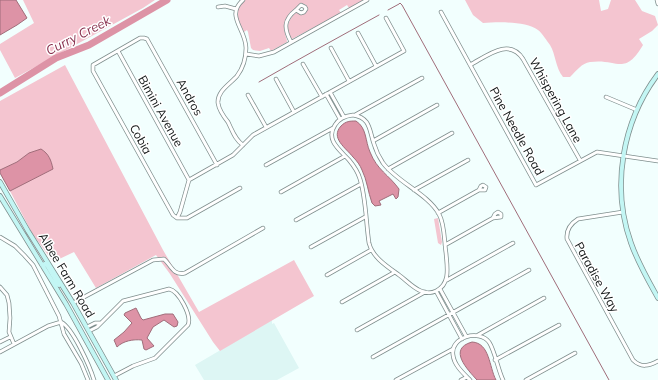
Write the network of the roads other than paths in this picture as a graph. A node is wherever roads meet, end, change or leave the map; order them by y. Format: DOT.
graph roads {
  1 [pos="243,0"];
  2 [pos="367,0"];
  3 [pos="657,0"];
  4 [pos="658,4"];
  5 [pos="218,7"];
  6 [pos="236,9"];
  7 [pos="296,10"];
  8 [pos="441,12"];
  9 [pos="386,18"];
  10 [pos="358,33"];
  11 [pos="291,42"];
  12 [pos="331,48"];
  13 [pos="118,51"];
  14 [pos="246,54"];
  15 [pos="303,64"];
  16 [pos="470,65"];
  17 [pos="376,66"];
  18 [pos="658,74"];
  19 [pos="422,78"];
  20 [pos="276,79"];
  21 [pos="349,81"];
  22 [pos="328,93"];
  23 [pos="248,95"];
  24 [pos="322,97"];
  25 [pos="606,97"];
  26 [pos="437,106"];
  27 [pos="637,110"];
  28 [pos="294,112"];
  29 [pos="354,116"];
  30 [pos="342,118"];
  31 [pos="266,127"];
  32 [pos="333,128"];
  33 [pos="452,133"];
  34 [pos="373,141"];
  35 [pos="243,145"];
  36 [pos="623,155"];
  37 [pos="345,156"];
  38 [pos="468,160"];
  39 [pos="580,160"];
  40 [pos="658,161"];
  41 [pos="216,165"];
  42 [pos="266,165"];
  43 [pos="388,169"];
  44 [pos="189,180"];
  45 [pos="0,182"];
  46 [pos="361,184"];
  47 [pos="240,188"];
  48 [pos="414,190"];
  49 [pos="479,190"];
  50 [pos="281,192"];
  51 [pos="0,196"];
  52 [pos="623,212"];
  53 [pos="438,213"];
  54 [pos="365,217"];
  55 [pos="177,218"];
  56 [pos="493,218"];
  57 [pos="296,220"];
  58 [pos="263,228"];
  59 [pos="0,237"];
  60 [pos="513,243"];
  61 [pos="445,245"];
  62 [pos="311,247"];
  63 [pos="371,250"];
  64 [pos="42,265"];
  65 [pos="529,270"];
  66 [pos="395,272"];
  67 [pos="327,275"];
  68 [pos="446,280"];
  69 [pos="0,288"];
  70 [pos="440,289"];
  71 [pos="436,291"];
  72 [pos="424,292"];
  73 [pos="544,298"];
  74 [pos="658,298"];
  75 [pos="342,302"];
  76 [pos="73,303"];
  77 [pos="453,312"];
  78 [pos="449,315"];
  79 [pos="82,318"];
  80 [pos="61,322"];
  81 [pos="559,325"];
  82 [pos="88,329"];
  83 [pos="357,330"];
  84 [pos="477,335"];
  85 [pos="466,336"];
  86 [pos="10,337"];
  87 [pos="462,339"];
  88 [pos="0,342"];
  89 [pos="14,344"];
  90 [pos="453,349"];
  91 [pos="0,352"];
  92 [pos="575,353"];
  93 [pos="372,357"];
  94 [pos="496,360"];
  95 [pos="658,361"];
  96 [pos="467,377"];
  97 [pos="115,378"];
  98 [pos="88,380"];
  99 [pos="94,380"];
  100 [pos="108,380"];
  101 [pos="396,380"];
  102 [pos="461,380"];
  103 [pos="470,380"];
  104 [pos="503,380"];
  105 [pos="526,380"];
  1 -- 6 [label="street"];
  2 -- 11 [label="street"];
  3 -- 4 [label="street"];
  5 -- 6 [label="street"];
  6 -- 14 [label="street"];
  7 -- 11 [label="street"];
  8 -- 16 [label="street, Pine Needle Road"];
  9 -- 17 [label="street"];
  10 -- 17 [label="street"];
  11 -- 14 [label="street"];
  12 -- 21 [label="street"];
  13 -- 41 [label="street, Andros"];
  13 -- 44 [label="street, Bimini Avenue"];
  13 -- 55 [label="street, Cobia"];
  14 -- 35 [label="street"];
  15 -- 24 [label="street"];
  16 -- 39 [label="street, Whispering Lane"];
  16 -- 39 [label="street, Pine Needle Road"];
  17 -- 21 [label="street"];
  18 -- 27 [label="main road"];
  19 -- 29 [label="street"];
  20 -- 28 [label="street"];
  21 -- 22 [label="street"];
  22 -- 24 [label="street"];
  22 -- 30 [label="street"];
  23 -- 31 [label="street"];
  24 -- 28 [label="street"];
  25 -- 27 [label="street"];
  26 -- 34 [label="street"];
  27 -- 36 [label="main road"];
  28 -- 31 [label="street"];
  29 -- 30 [label="street"];
  29 -- 34 [label="street"];
  30 -- 32 [label="street"];
  31 -- 35 [label="street"];
  32 -- 37 [label="street"];
  32 -- 42 [label="street"];
  33 -- 43 [label="street"];
  34 -- 43 [label="street"];
  35 -- 41 [label="street"];
  36 -- 39 [label="street, Pine Needle Road"];
  36 -- 40 [label="street, Pine Needle Road"];
  36 -- 52 [label="main road"];
  37 -- 46 [label="street"];
  37 -- 50 [label="street"];
  38 -- 48 [label="street"];
  41 -- 44 [label="street"];
  43 -- 48 [label="street"];
  44 -- 55 [label="street"];
  45 -- 76 [label="main road, Albee Farm Road"];
  46 -- 54 [label="street"];
  46 -- 57 [label="street"];
  47 -- 55 [label="street"];
  48 -- 53 [label="street"];
  49 -- 53 [label="street"];
  51 -- 64 [label="main road, Albee Farm Road"];
  52 -- 74 [label="main road"];
  52 -- 95 [label="street, Paradise Way"];
  53 -- 61 [label="street"];
  54 -- 62 [label="street"];
  54 -- 63 [label="street"];
  56 -- 61 [label="street"];
  58 -- 76 [label="street"];
  59 -- 80 [label="street"];
  60 -- 68 [label="street"];
  61 -- 68 [label="street"];
  63 -- 66 [label="street"];
  63 -- 67 [label="street"];
  64 -- 79 [label="main road"];
  64 -- 100 [label="main road, Albee Farm Road"];
  65 -- 77 [label="street"];
  66 -- 72 [label="street"];
  66 -- 75 [label="street"];
  68 -- 70 [label="street"];
  69 -- 86 [label="street"];
  70 -- 71 [label="street"];
  70 -- 77 [label="street"];
  71 -- 72 [label="street"];
  71 -- 78 [label="street"];
  72 -- 83 [label="street"];
  73 -- 84 [label="street"];
  76 -- 79 [label="main road, Albee Farm Road"];
  77 -- 78 [label="street"];
  77 -- 85 [label="street"];
  78 -- 87 [label="street"];
  78 -- 93 [label="street"];
  79 -- 82 [label="main road, Albee Farm Road"];
  80 -- 89 [label="street"];
  80 -- 98 [label="street"];
  80 -- 99 [label="street"];
  81 -- 94 [label="street"];
  82 -- 97 [label="main road, Albee Farm Road"];
  82 -- 97 [label="street"];
  84 -- 85 [label="street"];
  84 -- 94 [label="street"];
  85 -- 87 [label="street"];
  86 -- 88 [label="street"];
  86 -- 89 [label="street"];
  87 -- 90 [label="street"];
  89 -- 91 [label="street"];
  90 -- 96 [label="street"];
  90 -- 101 [label="street"];
  92 -- 105 [label="street"];
  94 -- 104 [label="street"];
  96 -- 102 [label="street"];
  96 -- 103 [label="street"];
}
